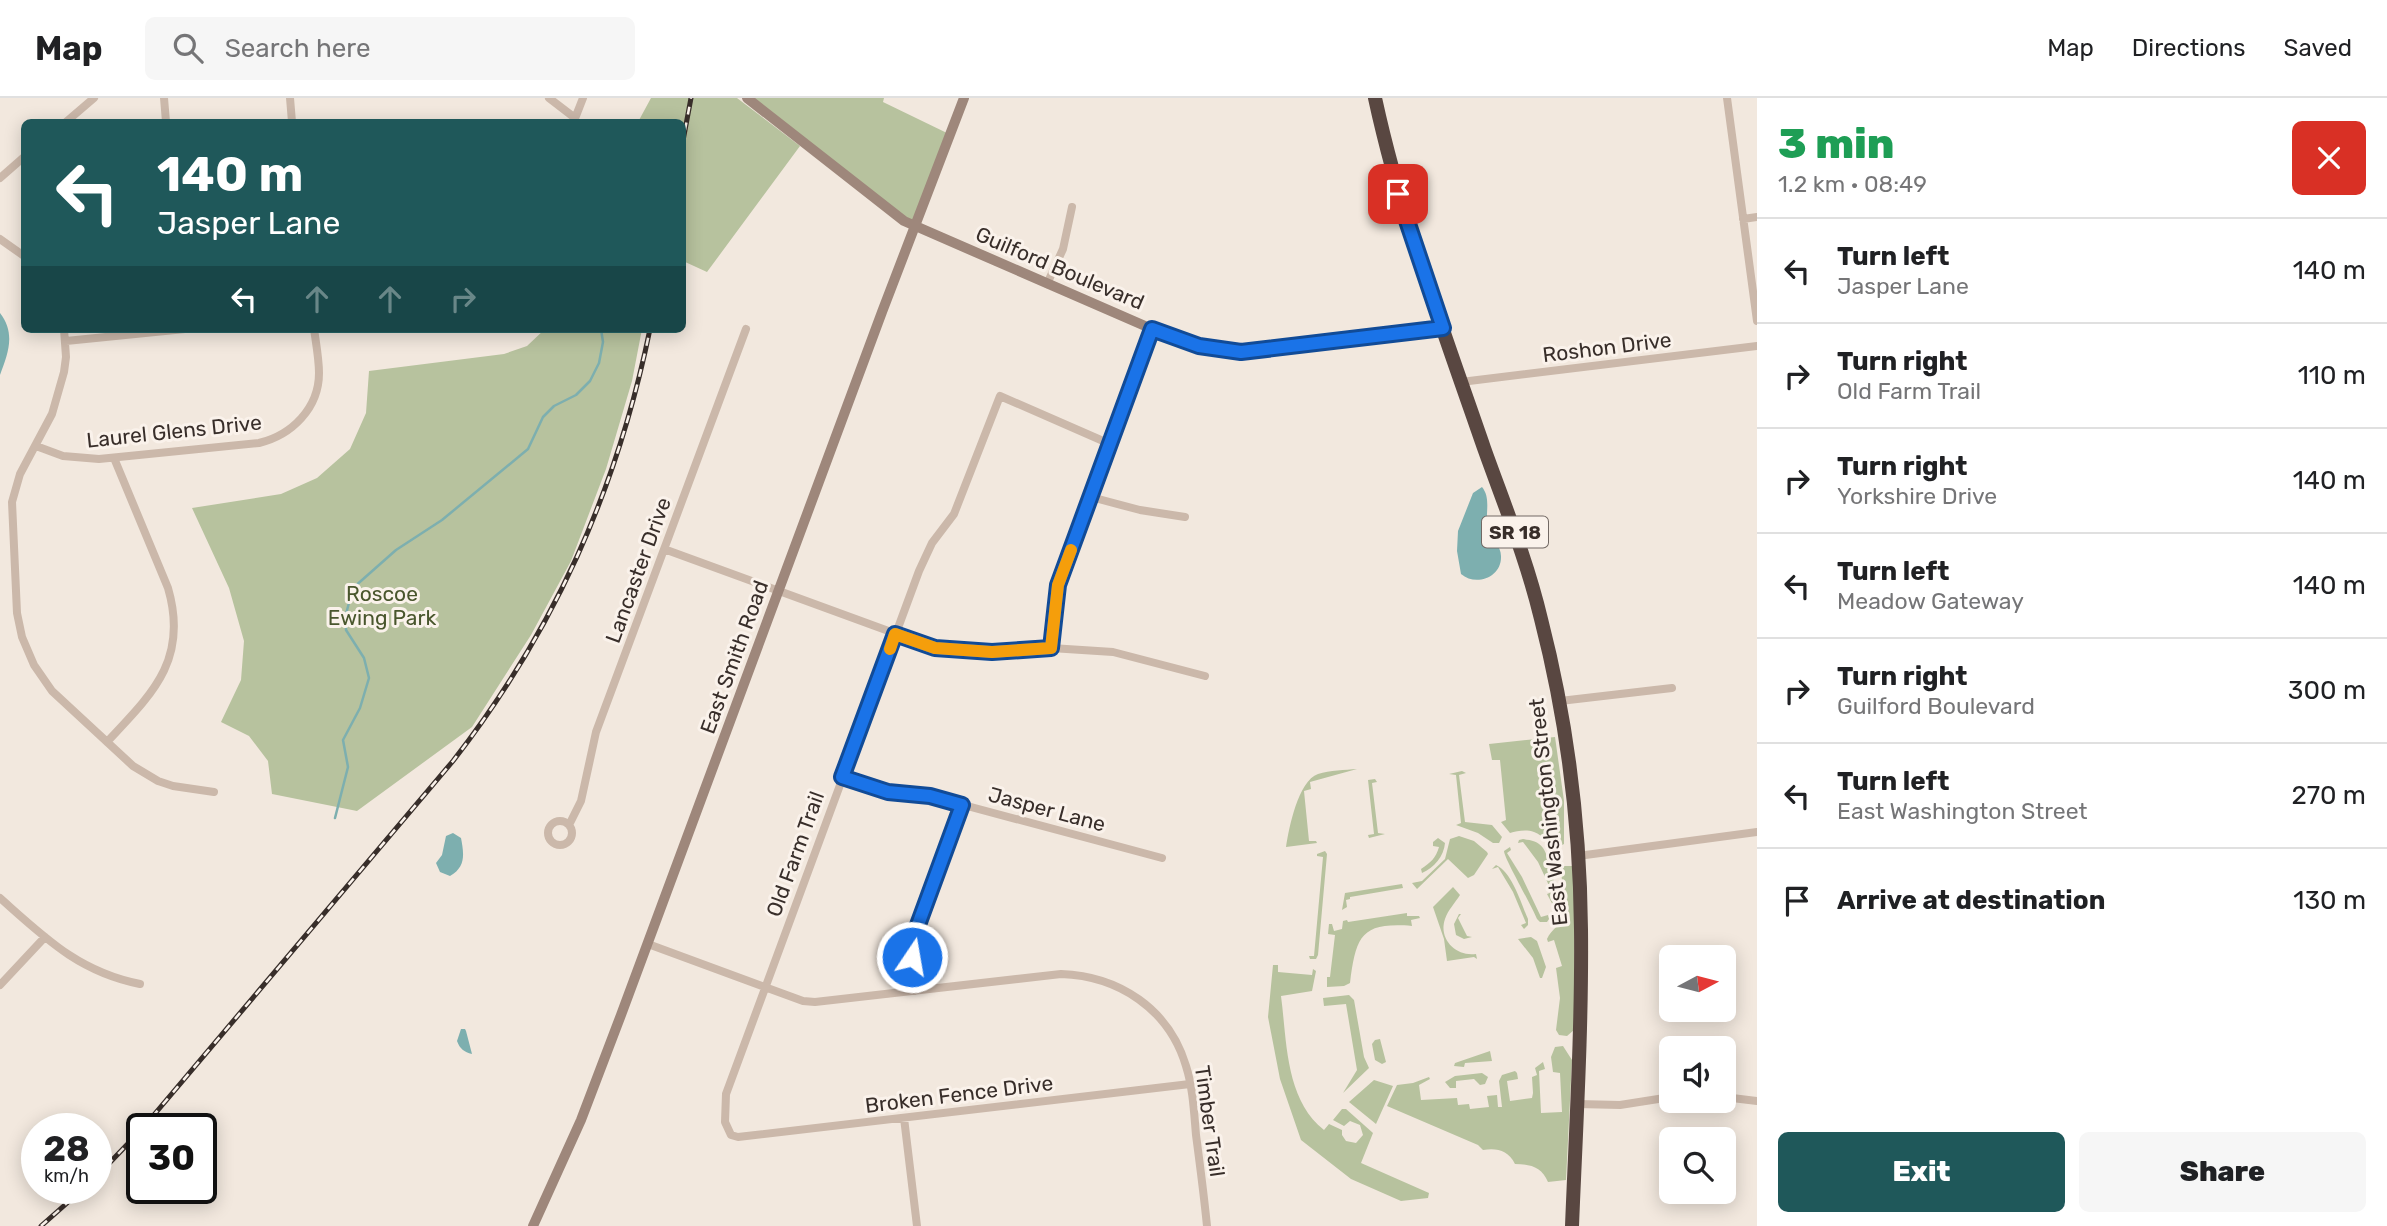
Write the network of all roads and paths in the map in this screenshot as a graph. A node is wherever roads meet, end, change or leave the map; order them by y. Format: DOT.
graph roads {
  1 [pos="94,98"];
  2 [pos="164,98"];
  3 [pos="290,98"];
  4 [pos="549,98"];
  5 [pos="583,98"];
  6 [pos="747,98"];
  7 [pos="964,98"];
  8 [pos="1376,98"];
  9 [pos="1727,98"];
  10 [pos="70,119"];
  11 [pos="166,119"];
  12 [pos="292,119"];
  13 [pos="573,119"];
  14 [pos="574,119"];
  15 [pos="21,160"];
  16 [pos="0,178"];
  17 [pos="1072,206"];
  18 [pos="1757,217"];
  19 [pos="1743,219"];
  20 [pos="915,226"];
  21 [pos="0,239"];
  22 [pos="21,254"];
  23 [pos="1047,284"];
  24 [pos="1757,321"];
  25 [pos="1443,328"];
  26 [pos="746,329"];
  27 [pos="1152,329"];
  28 [pos="65,333"];
  29 [pos="145,333"];
  30 [pos="314,333"];
  31 [pos="66,341"];
  32 [pos="1757,346"];
  33 [pos="1461,382"];
  34 [pos="1110,444"];
  35 [pos="36,446"];
  36 [pos="114,458"];
  37 [pos="1090,497"];
  38 [pos="1185,517"];
  39 [pos="664,549"];
  40 [pos="778,592"];
  41 [pos="895,634"];
  42 [pos="1051,648"];
  43 [pos="1205,676"];
  44 [pos="1672,688"];
  45 [pos="1560,701"];
  46 [pos="107,742"];
  47 [pos="842,777"];
  48 [pos="214,792"];
  49 [pos="962,805"];
  50 [pos="569,825"];
  51 [pos="1757,832"];
  52 [pos="1578,856"];
  53 [pos="1162,858"];
  54 [pos="0,898"];
  55 [pos="45,937"];
  56 [pos="648,944"];
  57 [pos="140,984"];
  58 [pos="0,985"];
  59 [pos="765,989"];
  60 [pos="915,991"];
  61 [pos="1190,1084"];
  62 [pos="1736,1098"];
  63 [pos="1659,1099"];
  64 [pos="1757,1101"];
  65 [pos="1577,1104"];
  66 [pos="904,1118"];
  67 [pos="731,1135"];
  68 [pos="533,1226"];
  69 [pos="918,1226"];
  70 [pos="1207,1226"];
  71 [pos="1572,1226"];
  1 -- 10 [label="street"];
  2 -- 11 [label="street"];
  3 -- 12 [label="street"];
  4 -- 13 [label="street"];
  5 -- 14 [label="street"];
  6 -- 20 [label="street, Guilford Boulevard"];
  7 -- 20 [label="street, East Smith Road"];
  8 -- 25 [label="highway, East Washington Street / SR 18"];
  9 -- 19 [label="street"];
  15 -- 16 [label="street"];
  17 -- 23 [label="street"];
  18 -- 19 [label="street"];
  19 -- 24 [label="street"];
  20 -- 23 [label="street, Guilford Boulevard"];
  20 -- 40 [label="street, East Smith Road"];
  21 -- 22 [label="street"];
  23 -- 27 [label="street, Guilford Boulevard"];
  25 -- 27 [label="street, Guilford Boulevard"];
  25 -- 33 [label="highway, East Washington Street / SR 18"];
  26 -- 39 [label="street, Lancaster Drive"];
  27 -- 34 [label="street"];
  28 -- 31 [label="street"];
  29 -- 31 [label="street"];
  30 -- 36 [label="street, Laurel Glens Drive"];
  31 -- 35 [label="street"];
  32 -- 33 [label="street, Roshon Drive"];
  33 -- 45 [label="highway, East Washington Street / SR 18"];
  34 -- 37 [label="street"];
  34 -- 41 [label="street, Old Farm Trail"];
  35 -- 36 [label="street, Laurel Glens Drive"];
  35 -- 46 [label="street"];
  36 -- 46 [label="street"];
  37 -- 38 [label="street"];
  37 -- 42 [label="street"];
  39 -- 40 [label="street"];
  39 -- 50 [label="street, Lancaster Drive"];
  40 -- 41 [label="street"];
  40 -- 56 [label="street, East Smith Road"];
  41 -- 42 [label="street"];
  41 -- 47 [label="street, Old Farm Trail"];
  42 -- 43 [label="street"];
  44 -- 45 [label="street"];
  45 -- 52 [label="highway, East Washington Street / SR 18"];
  46 -- 48 [label="street"];
  47 -- 49 [label="street, Jasper Lane"];
  47 -- 59 [label="street, Old Farm Trail"];
  49 -- 53 [label="street, Jasper Lane"];
  49 -- 60 [label="street"];
  51 -- 52 [label="street"];
  52 -- 65 [label="highway, East Washington Street / SR 18"];
  54 -- 55 [label="street"];
  55 -- 57 [label="street"];
  55 -- 58 [label="street"];
  56 -- 59 [label="street, Timber Trail"];
  56 -- 68 [label="street, East Smith Road"];
  59 -- 60 [label="street, Timber Trail"];
  59 -- 67 [label="street, Old Farm Trail"];
  60 -- 61 [label="street, Timber Trail"];
  61 -- 66 [label="street, Broken Fence Drive"];
  61 -- 70 [label="street, Timber Trail"];
  62 -- 64 [label="street"];
  63 -- 65 [label="street"];
  65 -- 71 [label="highway, East Washington Street / SR 18"];
  66 -- 67 [label="street, Broken Fence Drive"];
  66 -- 69 [label="street"];
}
